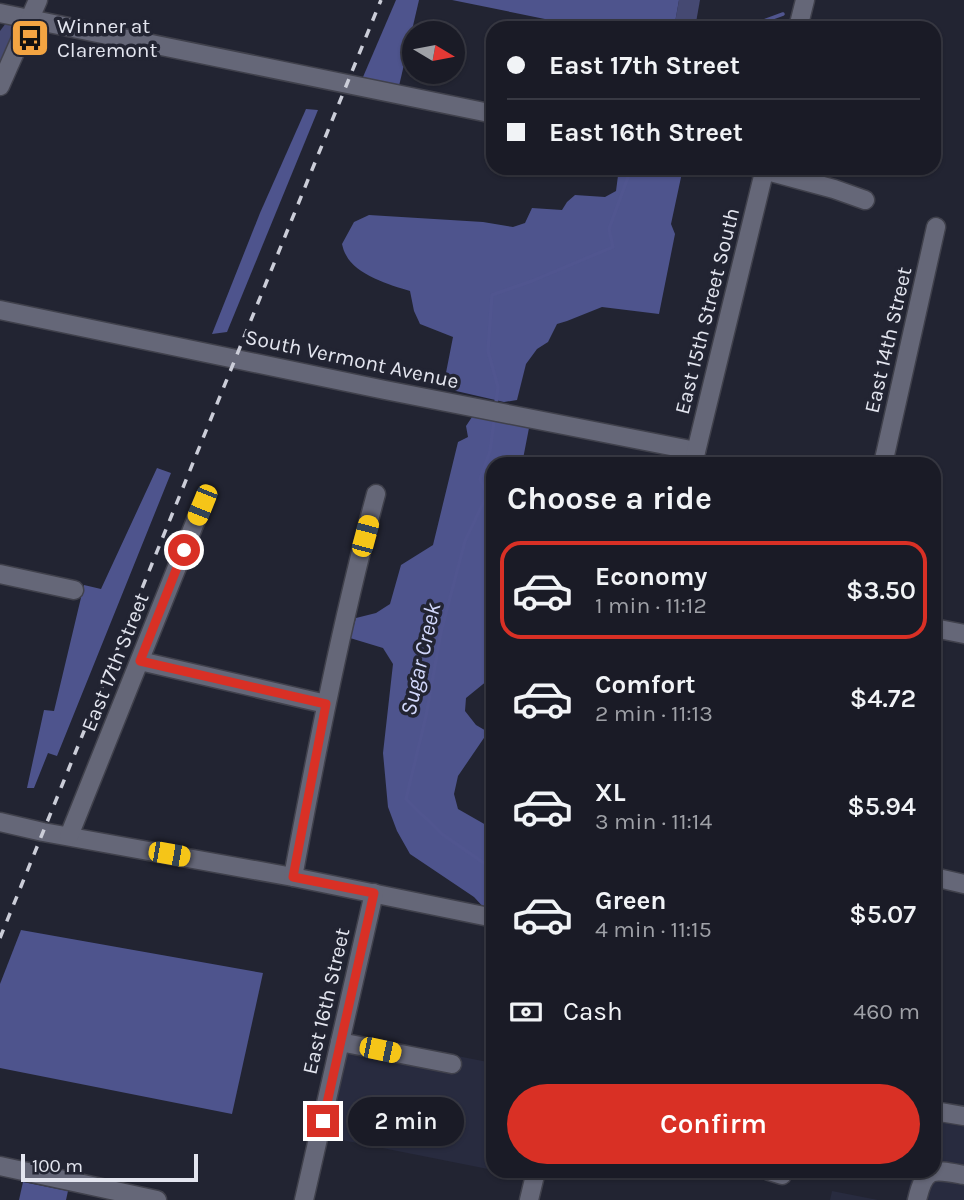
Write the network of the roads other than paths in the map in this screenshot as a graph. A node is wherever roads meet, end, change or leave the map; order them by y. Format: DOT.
graph roads {
  1 [pos="6,0"];
  2 [pos="38,0"];
  3 [pos="805,0"];
  4 [pos="0,13"];
  5 [pos="30,19"];
  6 [pos="800,21"];
  7 [pos="0,86"];
  8 [pos="486,112"];
  9 [pos="761,175"];
  10 [pos="784,175"];
  11 [pos="865,200"];
  12 [pos="936,227"];
  13 [pos="0,310"];
  14 [pos="695,457"];
  15 [pos="885,457"];
  16 [pos="376,494"];
  17 [pos="202,505"];
  18 [pos="0,574"];
  19 [pos="74,590"];
  20 [pos="941,629"];
  21 [pos="964,634"];
  22 [pos="140,661"];
  23 [pos="326,704"];
  24 [pos="0,822"];
  25 [pos="69,836"];
  26 [pos="293,877"];
  27 [pos="941,879"];
  28 [pos="964,884"];
  29 [pos="374,893"];
  30 [pos="486,916"];
  31 [pos="340,1042"];
  32 [pos="452,1064"];
  33 [pos="941,1112"];
  34 [pos="964,1116"];
  35 [pos="0,1166"];
  36 [pos="941,1171"];
  37 [pos="964,1175"];
  38 [pos="534,1178"];
  39 [pos="925,1178"];
  40 [pos="157,1200"];
  41 [pos="304,1200"];
  42 [pos="529,1200"];
  43 [pos="917,1200"];
  1 -- 4 [label="street"];
  2 -- 5 [label="street"];
  3 -- 6 [label="street"];
  4 -- 5 [label="street"];
  5 -- 7 [label="street"];
  5 -- 8 [label="street"];
  9 -- 14 [label="street, East 15th Street South"];
  10 -- 11 [label="street"];
  12 -- 15 [label="street, East 14th Street"];
  13 -- 14 [label="street, South Vermont Avenue"];
  16 -- 23 [label="street"];
  17 -- 22 [label="street, East 17th Street"];
  18 -- 19 [label="street"];
  20 -- 21 [label="street"];
  22 -- 23 [label="street"];
  22 -- 25 [label="street, East 17th Street"];
  23 -- 26 [label="street"];
  24 -- 25 [label="street"];
  25 -- 26 [label="street"];
  26 -- 29 [label="street"];
  27 -- 28 [label="street"];
  29 -- 30 [label="street"];
  29 -- 31 [label="street, East 16th Street"];
  31 -- 32 [label="street"];
  31 -- 41 [label="street, East 16th Street"];
  33 -- 34 [label="street"];
  35 -- 40 [label="street"];
  36 -- 37 [label="street"];
  38 -- 42 [label="street"];
  39 -- 43 [label="street"];
}
